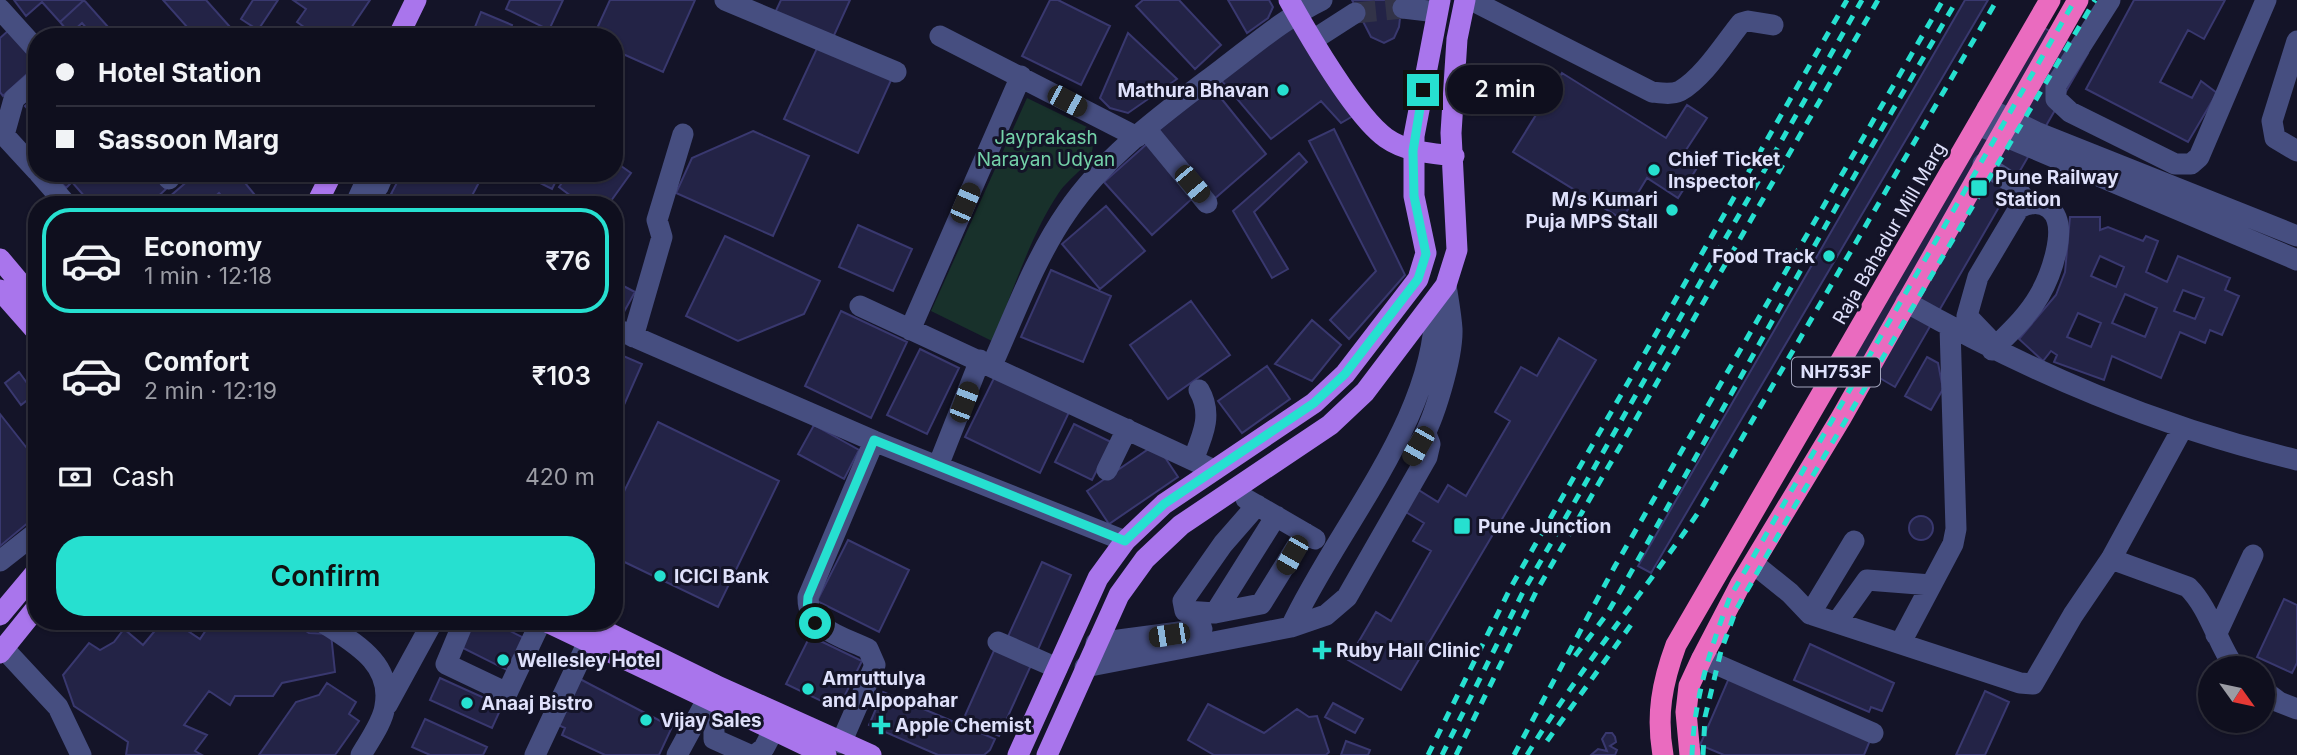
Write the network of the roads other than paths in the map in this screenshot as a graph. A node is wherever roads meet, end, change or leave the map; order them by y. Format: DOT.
graph roads {
  1 [pos="416,0"];
  2 [pos="725,0"];
  3 [pos="1321,0"];
  4 [pos="1465,0"];
  5 [pos="1471,0"];
  6 [pos="2050,0"];
  7 [pos="2078,0"];
  8 [pos="2110,0"];
  9 [pos="2266,0"];
  10 [pos="1428,5"];
  11 [pos="0,9"];
  12 [pos="1353,9"];
  13 [pos="1301,20"];
  14 [pos="1773,26"];
  15 [pos="402,28"];
  16 [pos="940,36"];
  17 [pos="28,40"];
  18 [pos="2297,41"];
  19 [pos="896,72"];
  20 [pos="1021,76"];
  21 [pos="28,87"];
  22 [pos="1982,116"];
  23 [pos="2003,128"];
  24 [pos="1141,133"];
  25 [pos="683,134"];
  26 [pos="1413,151"];
  27 [pos="2297,151"];
  28 [pos="1454,156"];
  29 [pos="28,161"];
  30 [pos="1983,164"];
  31 [pos="47,182"];
  32 [pos="59,196"];
  33 [pos="1207,203"];
  34 [pos="2028,203"];
  35 [pos="2297,236"];
  36 [pos="0,259"];
  37 [pos="2297,260"];
  38 [pos="0,290"];
  39 [pos="28,290"];
  40 [pos="1440,293"];
  41 [pos="1906,303"];
  42 [pos="860,306"];
  43 [pos="28,322"];
  44 [pos="1950,327"];
  45 [pos="910,330"];
  46 [pos="624,332"];
  47 [pos="1994,348"];
  48 [pos="986,362"];
  49 [pos="1199,390"];
  50 [pos="1127,429"];
  51 [pos="2182,429"];
  52 [pos="874,440"];
  53 [pos="1193,460"];
  54 [pos="2297,460"];
  55 [pos="938,466"];
  56 [pos="1107,470"];
  57 [pos="1214,470"];
  58 [pos="1233,491"];
  59 [pos="1256,505"];
  60 [pos="1276,516"];
  61 [pos="1305,533"];
  62 [pos="28,539"];
  63 [pos="1125,541"];
  64 [pos="1854,541"];
  65 [pos="1331,549"];
  66 [pos="2253,555"];
  67 [pos="2111,559"];
  68 [pos="0,561"];
  69 [pos="1754,564"];
  70 [pos="28,582"];
  71 [pos="1931,585"];
  72 [pos="1215,613"];
  73 [pos="1810,614"];
  74 [pos="0,615"];
  75 [pos="28,618"];
  76 [pos="1294,621"];
  77 [pos="1837,622"];
  78 [pos="334,630"];
  79 [pos="428,630"];
  80 [pos="460,630"];
  81 [pos="538,630"];
  82 [pos="589,630"];
  83 [pos="2216,635"];
  84 [pos="998,642"];
  85 [pos="1901,642"];
  86 [pos="1096,643"];
  87 [pos="2,651"];
  88 [pos="2228,656"];
  89 [pos="1702,658"];
  90 [pos="1086,667"];
  91 [pos="1057,668"];
  92 [pos="715,697"];
  93 [pos="2275,699"];
  94 [pos="386,708"];
  95 [pos="2297,709"];
  96 [pos="773,731"];
  97 [pos="1873,733"];
  98 [pos="798,749"];
  99 [pos="833,749"];
  100 [pos="81,755"];
  101 [pos="361,755"];
  102 [pos="535,755"];
  103 [pos="677,755"];
  104 [pos="750,755"];
  105 [pos="755,755"];
  106 [pos="871,755"];
  107 [pos="1018,755"];
  108 [pos="1047,755"];
  109 [pos="1663,755"];
  110 [pos="1690,755"];
  1 -- 15 [label="main road"];
  2 -- 19 [label="street"];
  3 -- 13 [label="street"];
  4 -- 28 [label="main road"];
  5 -- 14 [label="street"];
  6 -- 22 [label="highway, Raja Bahadur Mill Marg / NH753F"];
  7 -- 23 [label="highway, NH753F"];
  8 -- 9 [label="street"];
  10 -- 26 [label="main road"];
  11 -- 17 [label="street"];
  12 -- 13 [label="street"];
  13 -- 24 [label="street"];
  13 -- 26 [label="main road"];
  16 -- 20 [label="street"];
  18 -- 27 [label="street"];
  20 -- 24 [label="street"];
  20 -- 45 [label="street"];
  21 -- 29 [label="street"];
  22 -- 23 [label="street"];
  22 -- 109 [label="highway, Raja Bahadur Mill Marg / NH753F"];
  23 -- 30 [label="highway, NH753F"];
  23 -- 35 [label="street"];
  23 -- 37 [label="street"];
  24 -- 33 [label="street"];
  24 -- 48 [label="street"];
  25 -- 46 [label="street"];
  26 -- 28 [label="main road"];
  26 -- 57 [label="main road"];
  28 -- 40 [label="main road"];
  30 -- 34 [label="street"];
  30 -- 41 [label="highway, NH753F"];
  31 -- 32 [label="street"];
  34 -- 47 [label="street"];
  34 -- 47 [label="street"];
  36 -- 39 [label="main road"];
  38 -- 43 [label="main road"];
  40 -- 58 [label="main road"];
  40 -- 65 [label="street"];
  40 -- 76 [label="street"];
  41 -- 44 [label="street"];
  41 -- 69 [label="highway, NH753F"];
  42 -- 45 [label="street"];
  44 -- 47 [label="street"];
  44 -- 71 [label="street"];
  45 -- 48 [label="street"];
  46 -- 52 [label="street"];
  47 -- 51 [label="street"];
  48 -- 50 [label="street"];
  48 -- 55 [label="street"];
  49 -- 53 [label="street"];
  50 -- 53 [label="street"];
  50 -- 56 [label="street"];
  51 -- 54 [label="street"];
  51 -- 67 [label="street"];
  52 -- 55 [label="street"];
  52 -- 99 [label="street"];
  53 -- 57 [label="street"];
  55 -- 63 [label="street"];
  57 -- 63 [label="main road"];
  58 -- 59 [label="street"];
  58 -- 86 [label="main road"];
  59 -- 60 [label="street"];
  59 -- 72 [label="street"];
  60 -- 61 [label="street"];
  60 -- 72 [label="street"];
  61 -- 65 [label="street"];
  61 -- 72 [label="street"];
  62 -- 68 [label="street"];
  63 -- 91 [label="main road"];
  64 -- 73 [label="street"];
  65 -- 76 [label="street"];
  66 -- 83 [label="street"];
  67 -- 83 [label="street"];
  67 -- 85 [label="street"];
  69 -- 73 [label="street"];
  69 -- 89 [label="highway, NH753F"];
  70 -- 74 [label="main road"];
  71 -- 77 [label="street"];
  71 -- 85 [label="street"];
  73 -- 77 [label="street"];
  75 -- 87 [label="main road"];
  76 -- 86 [label="street"];
  76 -- 90 [label="street"];
  77 -- 85 [label="street"];
  78 -- 94 [label="street"];
  79 -- 94 [label="street"];
  80 -- 81 [label="street"];
  82 -- 92 [label="main road"];
  82 -- 102 [label="street"];
  83 -- 88 [label="street"];
  84 -- 91 [label="street"];
  86 -- 90 [label="main road"];
  87 -- 100 [label="street"];
  89 -- 97 [label="street"];
  89 -- 110 [label="highway, NH753F"];
  90 -- 108 [label="main road"];
  91 -- 107 [label="main road"];
  92 -- 96 [label="main road"];
  92 -- 99 [label="main road"];
  92 -- 103 [label="street"];
  92 -- 104 [label="street"];
  93 -- 95 [label="street"];
  94 -- 101 [label="street"];
  96 -- 98 [label="main road"];
  96 -- 105 [label="street"];
  98 -- 99 [label="main road"];
  99 -- 106 [label="main road"];
}
